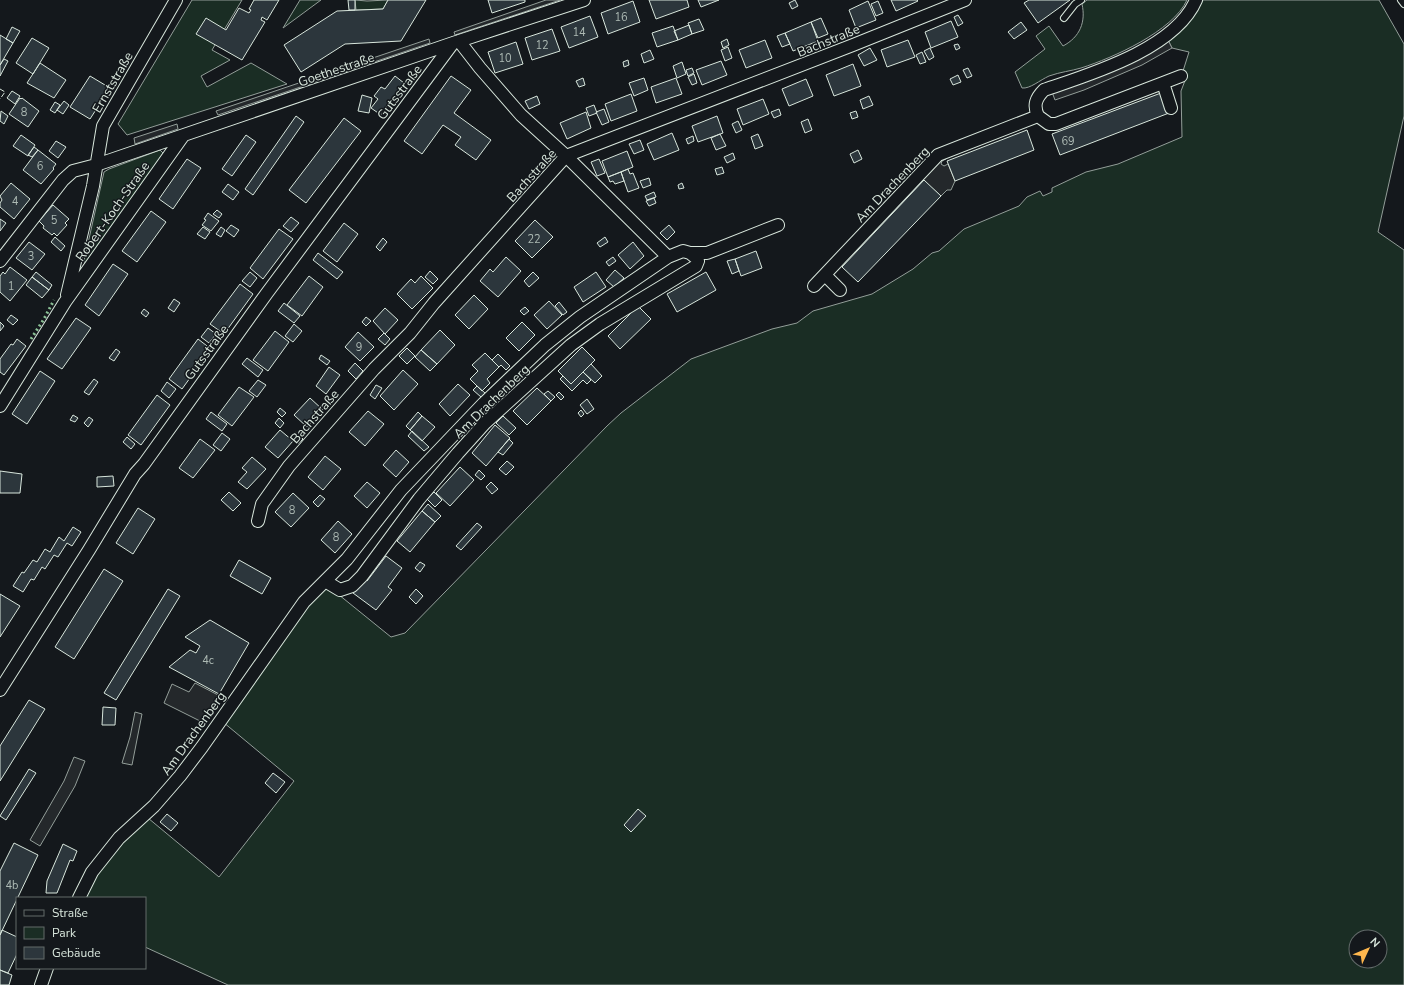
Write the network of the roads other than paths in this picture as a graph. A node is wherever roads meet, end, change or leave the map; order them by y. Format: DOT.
graph roads {
  1 [pos="176,0"];
  2 [pos="584,0"];
  3 [pos="966,0"];
  4 [pos="1081,0"];
  5 [pos="1196,0"];
  6 [pos="1402,0"];
  7 [pos="1404,4"];
  8 [pos="1064,18"];
  9 [pos="456,42"];
  10 [pos="1182,76"];
  11 [pos="1163,84"];
  12 [pos="1171,108"];
  13 [pos="1038,116"];
  14 [pos="183,136"];
  15 [pos="566,156"];
  16 [pos="96,165"];
  17 [pos="778,225"];
  18 [pos="690,253"];
  19 [pos="668,258"];
  20 [pos="0,261"];
  21 [pos="825,274"];
  22 [pos="814,286"];
  23 [pos="840,290"];
  24 [pos="65,302"];
  25 [pos="0,406"];
  26 [pos="258,521"];
  27 [pos="325,581"];
  28 [pos="0,690"];
  29 [pos="80,897"];
  30 [pos="47,969"];
  31 [pos="41,985"];
  1 -- 16 [label="street, Ernststraße"];
  2 -- 9 [label="street, Goethestraße"];
  3 -- 15 [label="street, Bachstraße"];
  4 -- 8 [label="lane"];
  5 -- 13 [label="street"];
  6 -- 7 [label="lane"];
  9 -- 14 [label="street, Goethestraße"];
  9 -- 15 [label="street"];
  9 -- 28 [label="street, Gutsstraße"];
  10 -- 11 [label="street"];
  11 -- 12 [label="street"];
  11 -- 13 [label="street"];
  13 -- 21 [label="street, Am Drachenberg"];
  14 -- 16 [label="street, Goethestraße"];
  14 -- 24 [label="street, Robert-Koch-Straße"];
  15 -- 19 [label="street"];
  15 -- 26 [label="street, Bachstraße"];
  16 -- 20 [label="street"];
  16 -- 24 [label="street, Robert-Koch-Straße"];
  17 -- 18 [label="street, Am Drachenberg"];
  18 -- 19 [label="street, Am Drachenberg"];
  18 -- 27 [label="street, Am Drachenberg"];
  19 -- 27 [label="street, Am Drachenberg"];
  21 -- 22 [label="street, Am Drachenberg"];
  21 -- 23 [label="street"];
  24 -- 25 [label="street, Robert-Koch-Straße"];
  27 -- 29 [label="street, Am Drachenberg"];
  30 -- 31 [label="street"];
}
